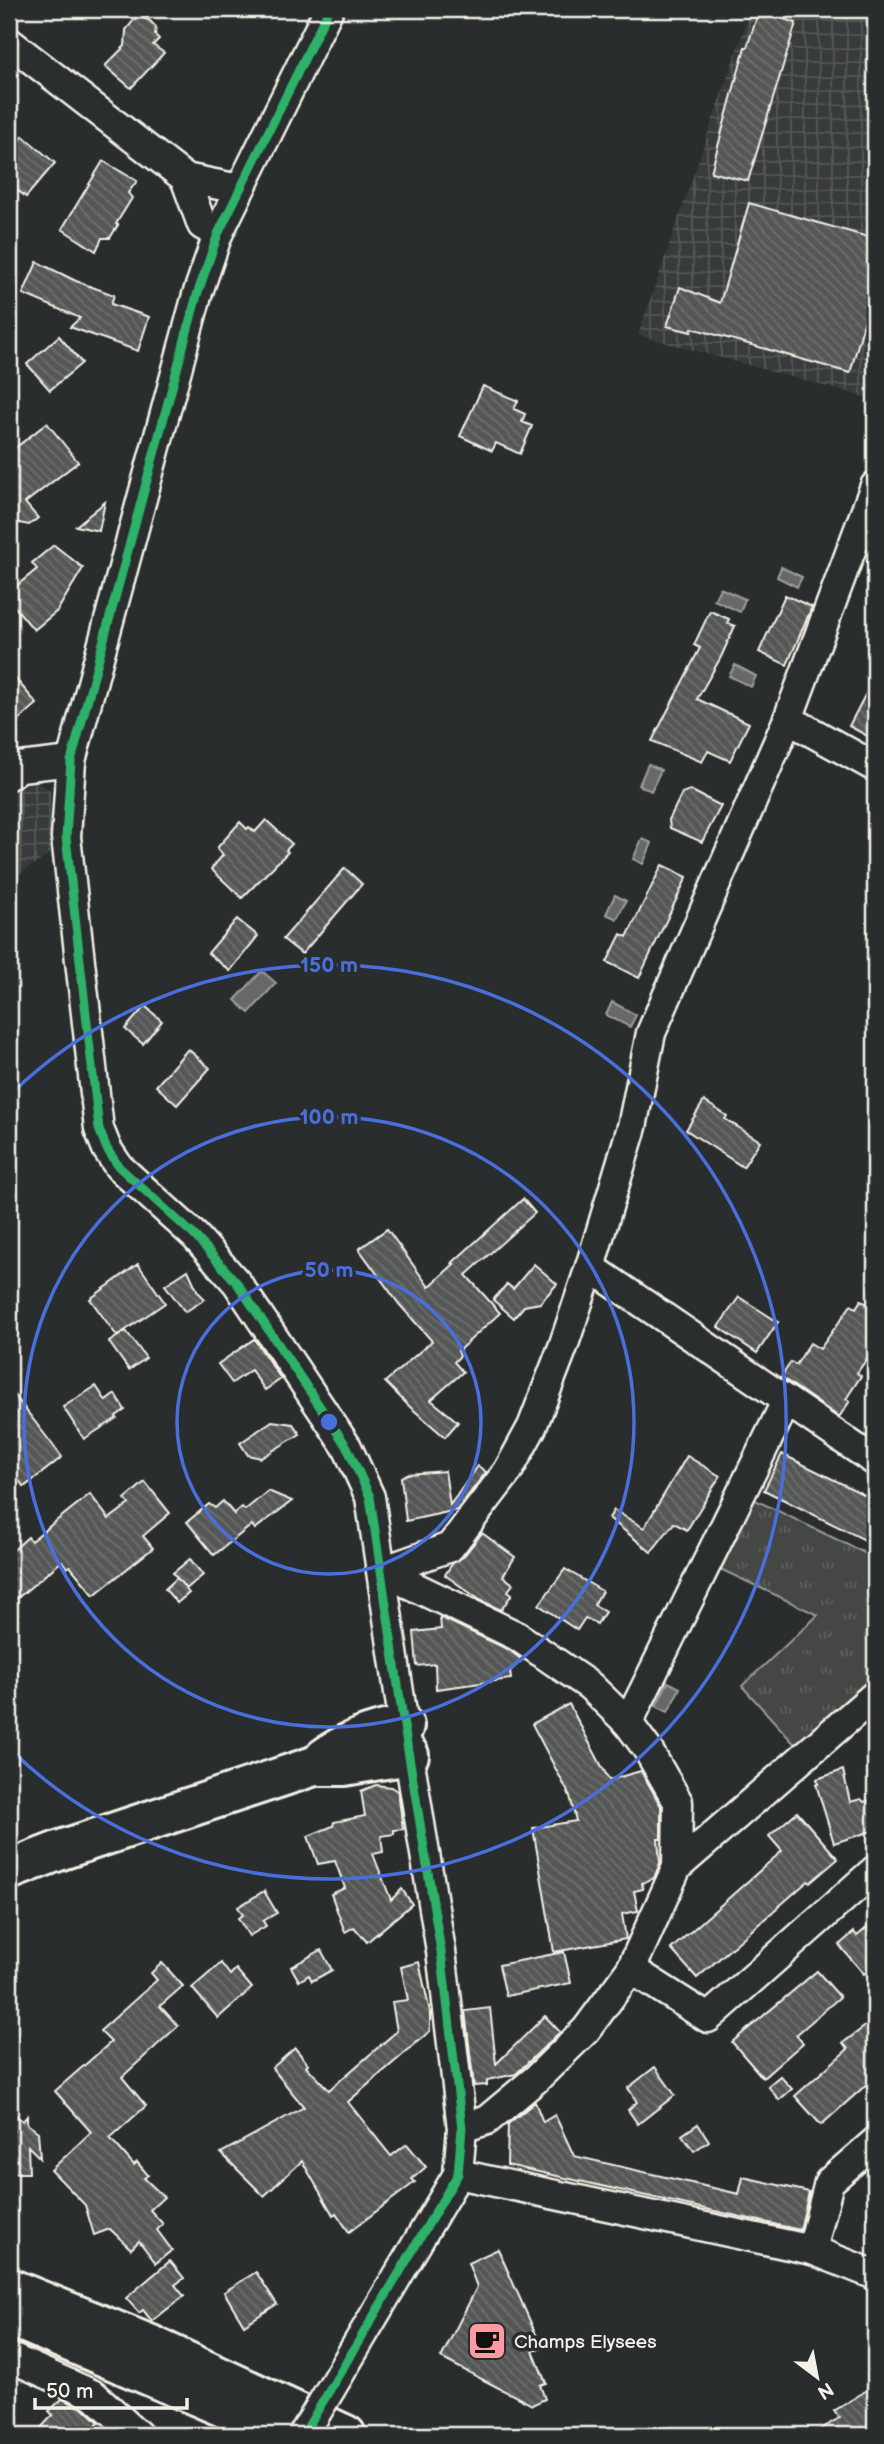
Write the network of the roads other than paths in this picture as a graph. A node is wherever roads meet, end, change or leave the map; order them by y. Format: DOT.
graph roads {
  1 [pos="329,9"];
  2 [pos="9,42"];
  3 [pos="185,178"];
  4 [pos="239,190"];
  5 [pos="218,234"];
  6 [pos="875,486"];
  7 [pos="788,719"];
  8 [pos="71,761"];
  9 [pos="875,767"];
  10 [pos="9,775"];
  11 [pos="590,1267"];
  12 [pos="786,1402"];
  13 [pos="875,1461"];
  14 [pos="382,1572"];
  15 [pos="875,1695"];
  16 [pos="628,1723"];
  17 [pos="407,1740"];
  18 [pos="677,1867"];
  19 [pos="9,1870"];
  20 [pos="875,1870"];
  21 [pos="631,1969"];
  22 [pos="462,2127"];
  23 [pos="875,2142"];
  24 [pos="458,2174"];
  25 [pos="812,2250"];
  26 [pos="875,2275"];
  27 [pos="9,2288"];
  28 [pos="9,2316"];
  29 [pos="9,2357"];
  30 [pos="129,2432"];
  31 [pos="280,2435"];
  32 [pos="303,2435"];
  33 [pos="346,2435"];
  1 -- 4 [label="street"];
  2 -- 3 [label="street"];
  3 -- 4 [label="street"];
  3 -- 5 [label="street"];
  4 -- 5 [label="street"];
  5 -- 8 [label="street"];
  6 -- 7 [label="street"];
  7 -- 9 [label="street"];
  7 -- 11 [label="street"];
  8 -- 10 [label="street"];
  8 -- 14 [label="street"];
  11 -- 12 [label="street"];
  11 -- 14 [label="street"];
  12 -- 13 [label="street"];
  12 -- 16 [label="street"];
  14 -- 16 [label="street"];
  14 -- 17 [label="street"];
  15 -- 18 [label="street"];
  16 -- 18 [label="street"];
  17 -- 19 [label="highway"];
  17 -- 22 [label="street"];
  18 -- 21 [label="street"];
  20 -- 21 [label="street"];
  21 -- 22 [label="street"];
  22 -- 24 [label="street"];
  23 -- 25 [label="street"];
  24 -- 25 [label="street"];
  24 -- 32 [label="street, bridge"];
  25 -- 26 [label="street"];
  27 -- 33 [label="highway"];
  28 -- 31 [label="highway"];
  29 -- 30 [label="street"];
}
